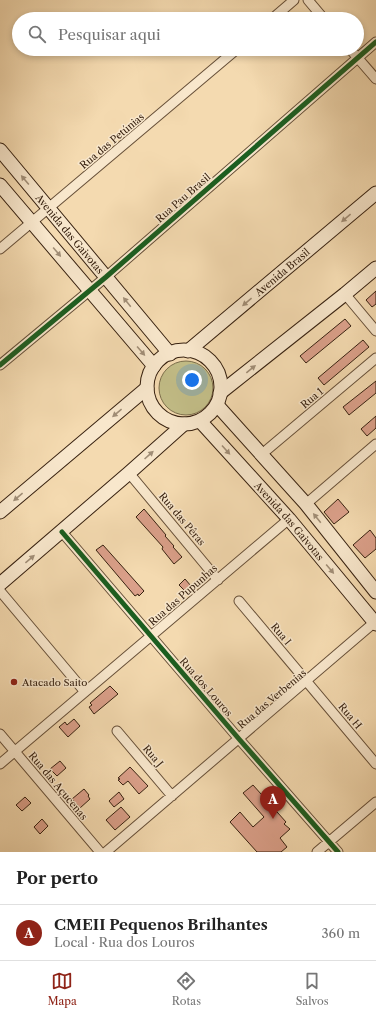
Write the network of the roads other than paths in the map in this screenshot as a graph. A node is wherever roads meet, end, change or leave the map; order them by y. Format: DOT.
graph roads {
  1 [pos="294,0"];
  2 [pos="308,0"];
  3 [pos="280,12"];
  4 [pos="318,12"];
  5 [pos="376,42"];
  6 [pos="364,53"];
  7 [pos="229,56"];
  8 [pos="360,56"];
  9 [pos="358,58"];
  10 [pos="376,79"];
  11 [pos="0,150"];
  12 [pos="0,185"];
  13 [pos="376,193"];
  14 [pos="49,209"];
  15 [pos="31,222"];
  16 [pos="0,249"];
  17 [pos="376,268"];
  18 [pos="106,276"];
  19 [pos="89,290"];
  20 [pos="345,294"];
  21 [pos="376,331"];
  22 [pos="188,351"];
  23 [pos="170,354"];
  24 [pos="376,358"];
  25 [pos="0,364"];
  26 [pos="154,366"];
  27 [pos="147,388"];
  28 [pos="218,399"];
  29 [pos="200,421"];
  30 [pos="184,424"];
  31 [pos="376,444"];
  32 [pos="262,454"];
  33 [pos="130,473"];
  34 [pos="306,504"];
  35 [pos="0,512"];
  36 [pos="289,519"];
  37 [pos="62,532"];
  38 [pos="218,580"];
  39 [pos="0,584"];
  40 [pos="0,591"];
  41 [pos="376,592"];
  42 [pos="239,600"];
  43 [pos="375,623"];
  44 [pos="151,636"];
  45 [pos="307,682"];
  46 [pos="85,692"];
  47 [pos="117,731"];
  48 [pos="0,734"];
  49 [pos="239,739"];
  50 [pos="14,751"];
  51 [pos="0,764"];
  52 [pos="376,764"];
  53 [pos="172,796"];
  54 [pos="376,802"];
  55 [pos="329,842"];
  56 [pos="100,852"];
  57 [pos="106,852"];
  58 [pos="317,852"];
  59 [pos="338,852"];
  1 -- 3 [label="street"];
  2 -- 4 [label="street"];
  5 -- 6 [label="street, Rua Pau Brasil"];
  7 -- 14 [label="street, Rua das Petúnias"];
  8 -- 9 [label="street, Rua Pau Brasil"];
  9 -- 10 [label="street"];
  9 -- 18 [label="street, Rua Pau Brasil"];
  14 -- 11 [label="street, Avenida das Gaivotas, one-way"];
  12 -- 15 [label="street"];
  13 -- 22 [label="street, Avenida Brasil, one-way"];
  14 -- 15 [label="street, Rua das Petúnias"];
  14 -- 18 [label="street, Avenida das Gaivotas"];
  15 -- 16 [label="street, Rua das Petúnias"];
  15 -- 19 [label="street, one-way"];
  17 -- 20 [label="street"];
  18 -- 19 [label="street, Rua Pau Brasil"];
  23 -- 18 [label="street, Avenida das Gaivotas, one-way"];
  19 -- 25 [label="street, Rua Pau Brasil"];
  19 -- 26 [label="street, one-way"];
  20 -- 21 [label="street"];
  28 -- 20 [label="street, one-way"];
  22 -- 23 [label="street"];
  22 -- 28 [label="street"];
  23 -- 26 [label="street"];
  24 -- 32 [label="street, Rua 1"];
  26 -- 27 [label="street"];
  27 -- 30 [label="street"];
  27 -- 35 [label="street, one-way"];
  28 -- 29 [label="street"];
  28 -- 32 [label="street"];
  29 -- 30 [label="street"];
  29 -- 36 [label="street, Avenida das Gaivotas, one-way"];
  33 -- 30 [label="street, one-way"];
  31 -- 34 [label="street"];
  32 -- 34 [label="street"];
  33 -- 37 [label="street"];
  33 -- 38 [label="street, Rua das Pêras"];
  41 -- 34 [label="street, one-way"];
  36 -- 38 [label="street, Rua das Pupunhas"];
  36 -- 43 [label="street, Avenida das Gaivotas, one-way"];
  39 -- 37 [label="street, one-way"];
  37 -- 44 [label="street, Rua dos Louros"];
  38 -- 44 [label="street, Rua das Pupunhas"];
  40 -- 46 [label="street"];
  42 -- 45 [label="street, Rua I"];
  43 -- 45 [label="street, Rua das Verbenias"];
  44 -- 46 [label="street, Rua das Pupunhas"];
  44 -- 49 [label="street, Rua dos Louros"];
  45 -- 49 [label="street, Rua das Verbenias"];
  45 -- 52 [label="street, Rua H"];
  46 -- 50 [label="street, Rua das Pupunhas"];
  47 -- 53 [label="street, Rua J"];
  48 -- 50 [label="street, Rua das Açucenas"];
  49 -- 53 [label="street, Rua das Verbenias"];
  49 -- 55 [label="street, Rua dos Louros"];
  50 -- 51 [label="street, Rua das Pupunhas"];
  50 -- 56 [label="street, Rua das Açucenas"];
  53 -- 57 [label="street, Rua das Verbenias"];
  54 -- 55 [label="street"];
  55 -- 58 [label="street"];
  55 -- 59 [label="street, Rua dos Louros"];
}
